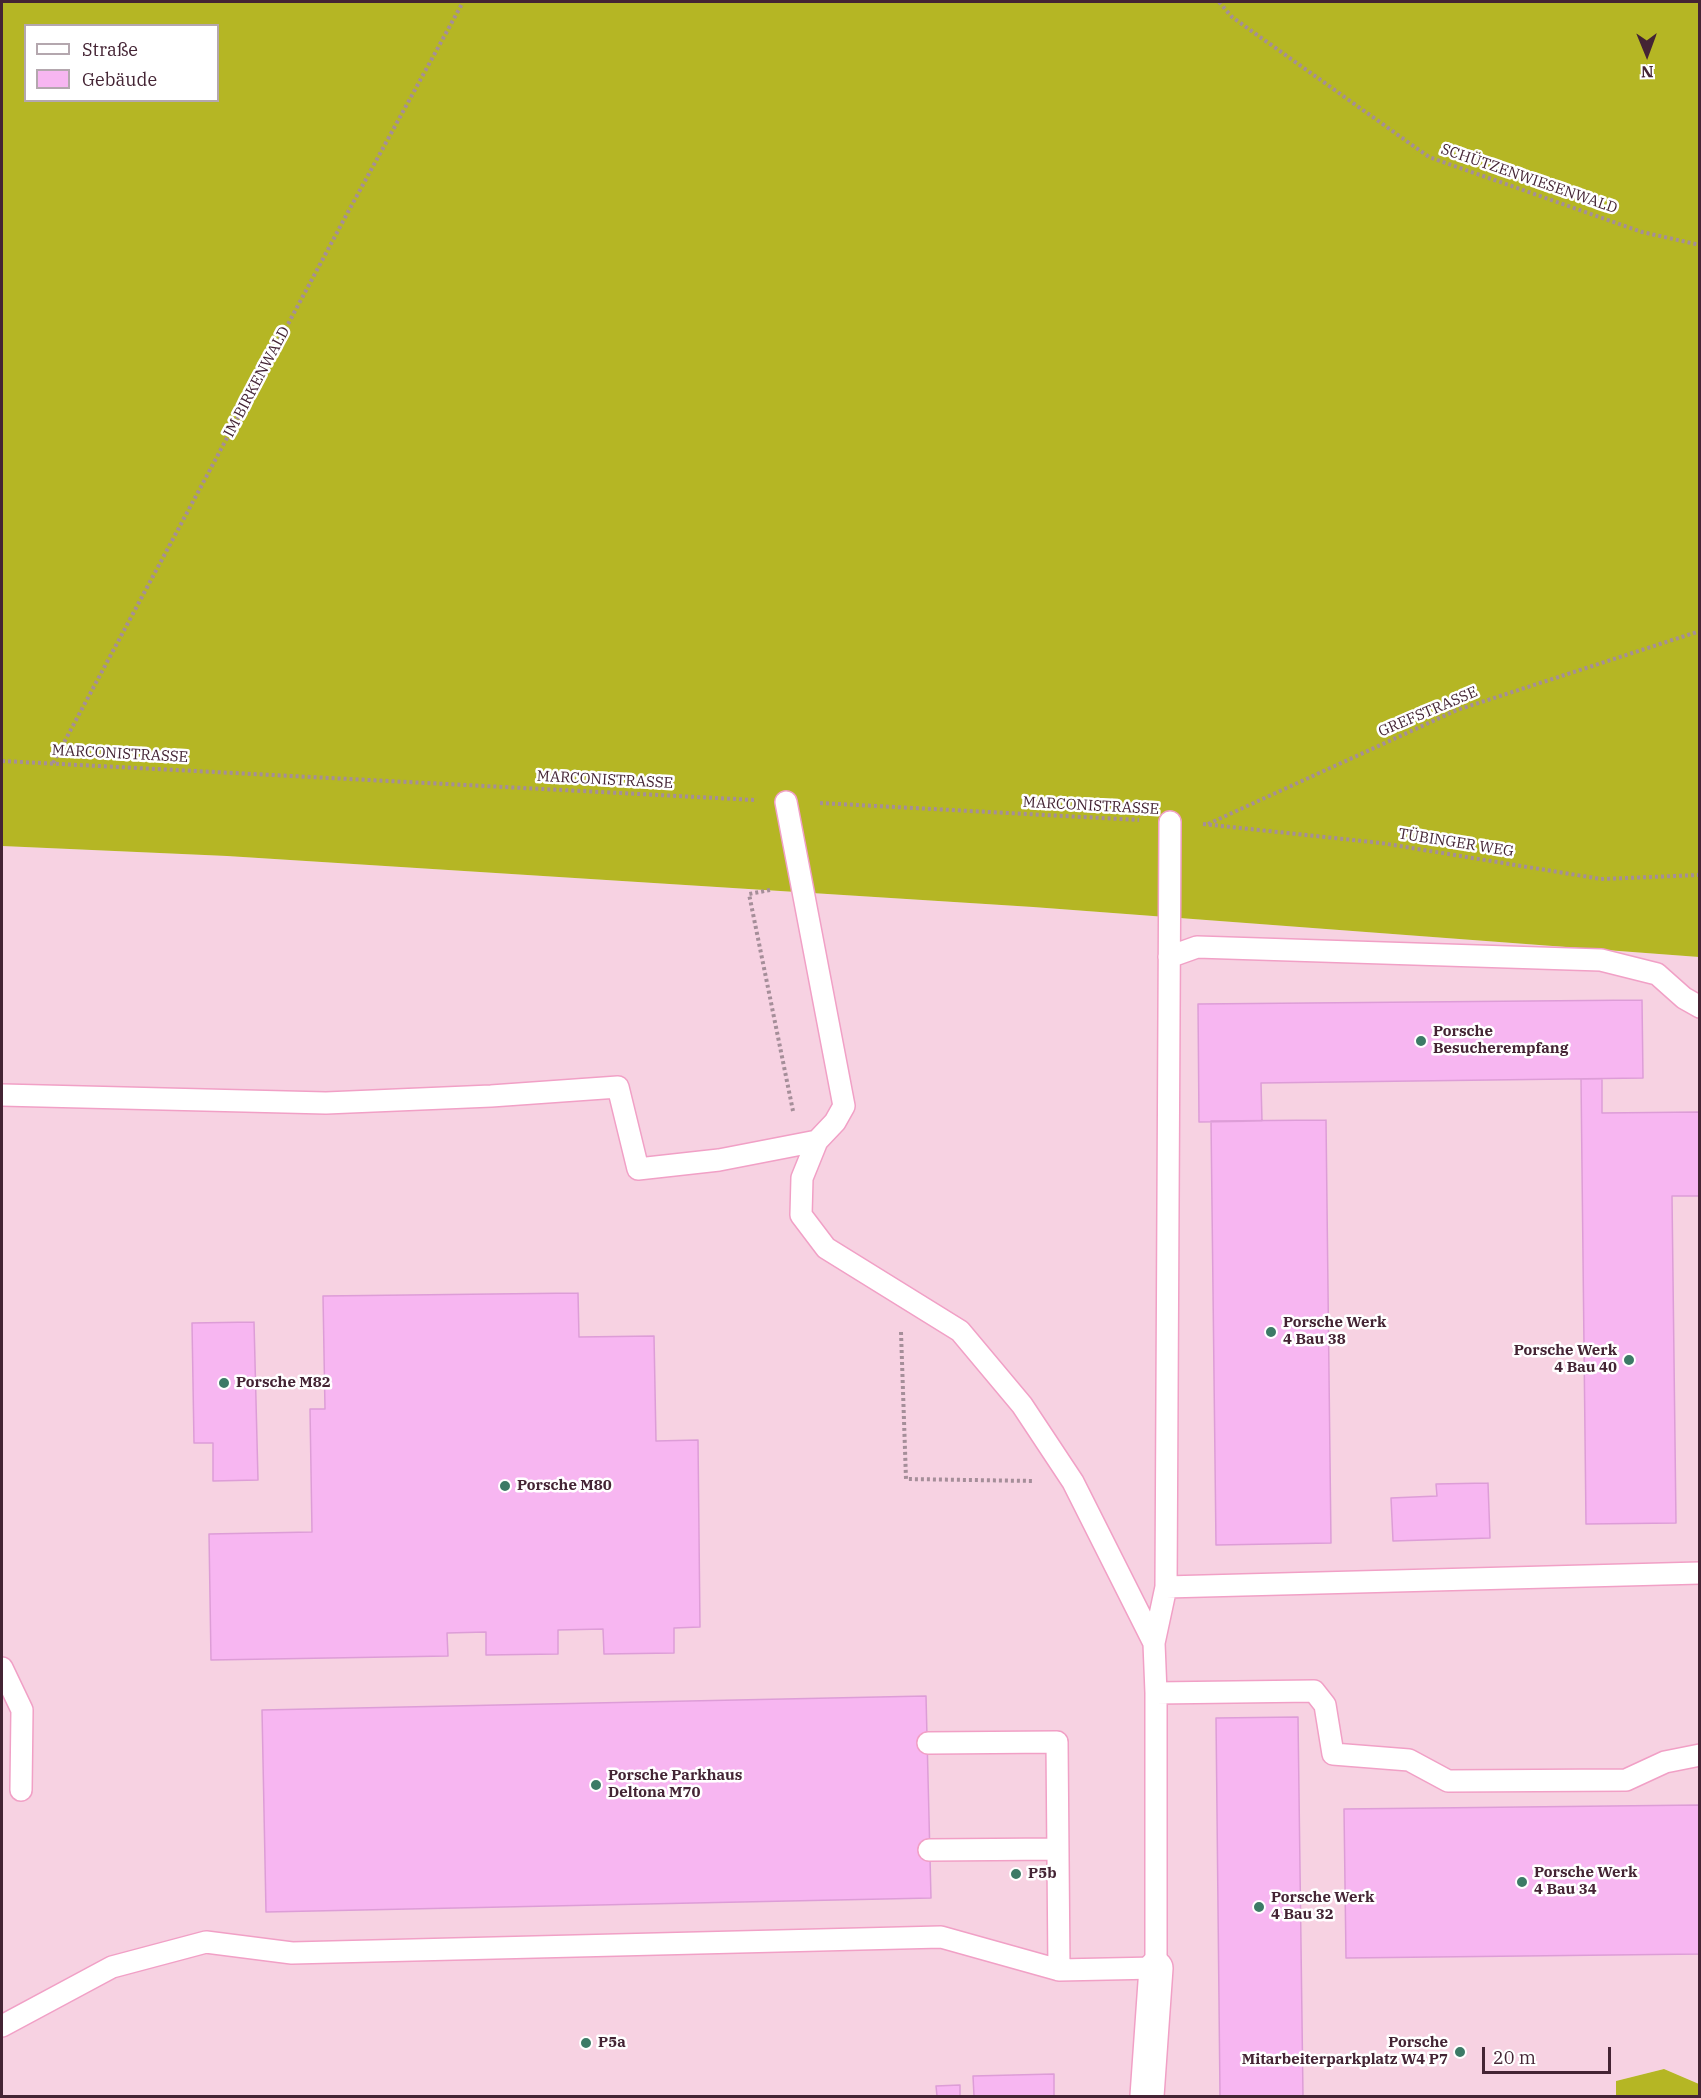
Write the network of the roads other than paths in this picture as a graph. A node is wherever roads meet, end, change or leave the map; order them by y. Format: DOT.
graph roads {
  1 [pos="786,802"];
  2 [pos="1170,822"];
  3 [pos="1169,957"];
  4 [pos="1700,1007"];
  5 [pos="2,1095"];
  6 [pos="808,1143"];
  7 [pos="1700,1573"];
  8 [pos="1166,1587"];
  9 [pos="1154,1643"];
  10 [pos="2,1668"];
  11 [pos="1156,1693"];
  12 [pos="927,1743"];
  13 [pos="1700,1755"];
  14 [pos="21,1790"];
  15 [pos="1058,1849"];
  16 [pos="929,1850"];
  17 [pos="1156,1968"];
  18 [pos="1059,1970"];
  19 [pos="2,2026"];
  20 [pos="1147,2097"];
  1 -- 6 [label="lane"];
  2 -- 3 [label="lane"];
  3 -- 4 [label="lane"];
  3 -- 8 [label="lane"];
  5 -- 6 [label="lane"];
  6 -- 9 [label="lane"];
  7 -- 8 [label="lane"];
  8 -- 9 [label="lane"];
  9 -- 11 [label="lane"];
  10 -- 14 [label="lane"];
  11 -- 13 [label="lane"];
  11 -- 17 [label="lane"];
  12 -- 15 [label="lane"];
  15 -- 16 [label="lane"];
  15 -- 18 [label="lane"];
  17 -- 18 [label="lane"];
  17 -- 20 [label="street"];
  18 -- 19 [label="lane"];
}
